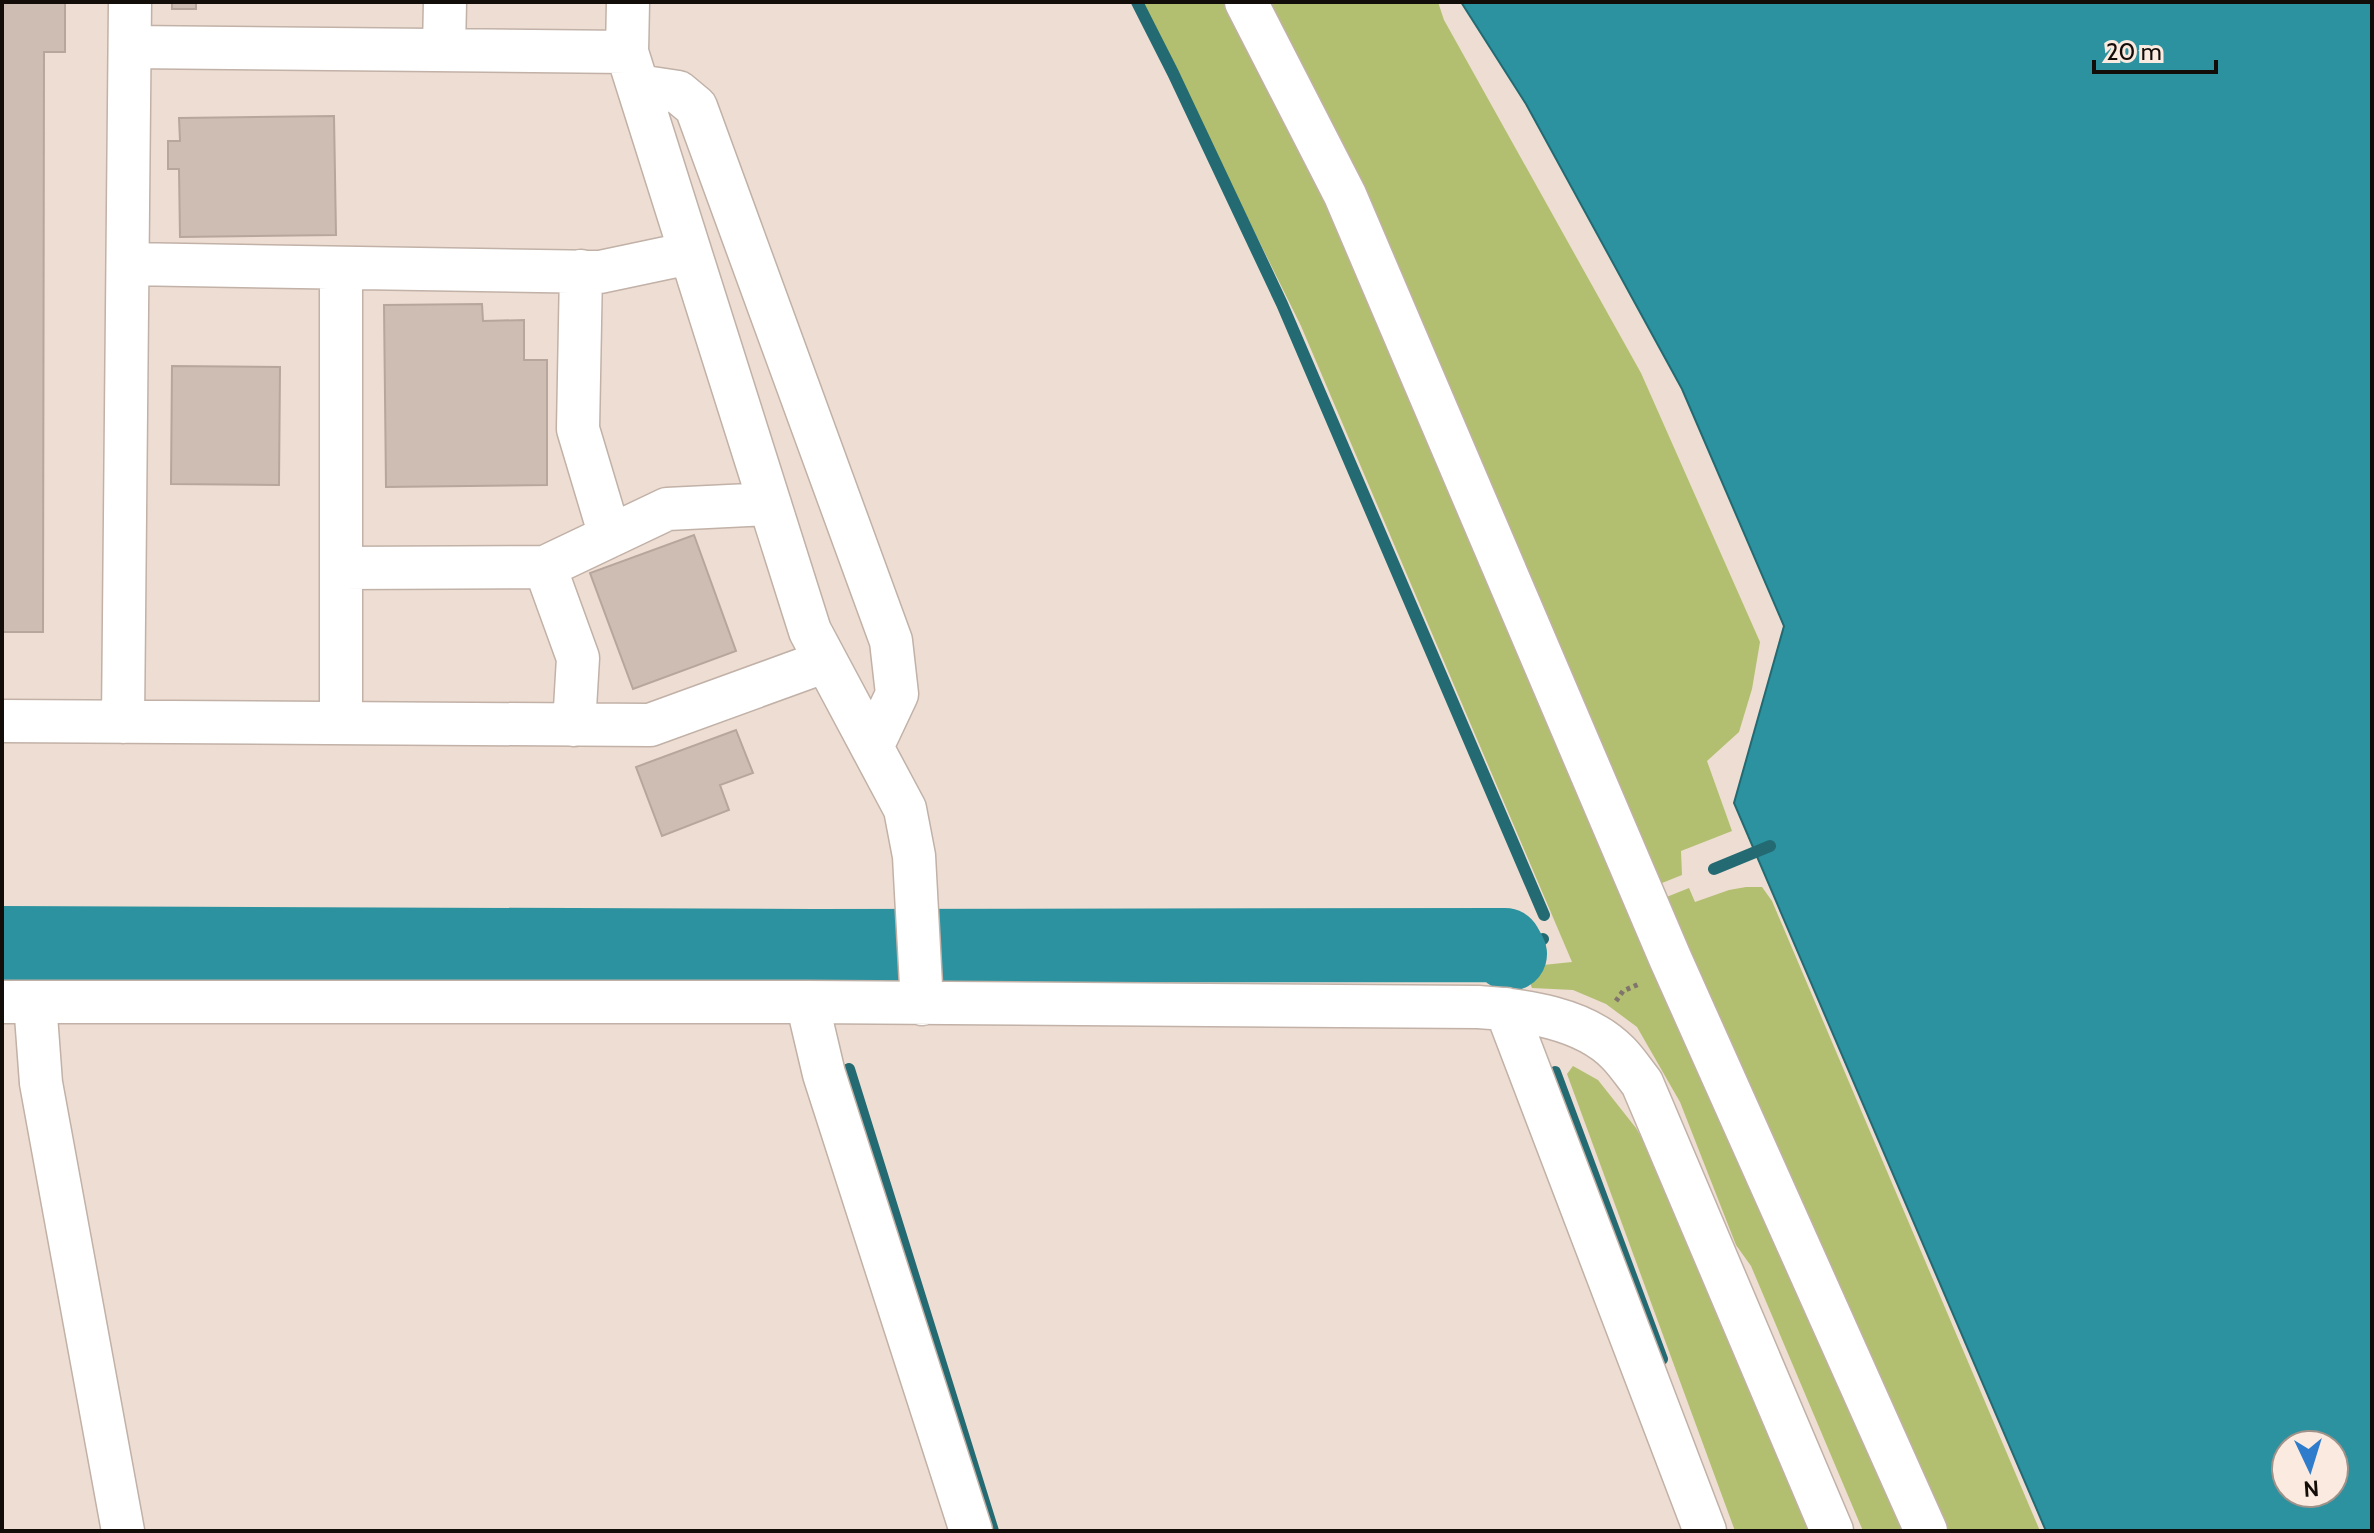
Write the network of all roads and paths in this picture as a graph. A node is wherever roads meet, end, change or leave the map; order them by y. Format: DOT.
graph roads {
  1 [pos="130,2"];
  2 [pos="445,2"];
  3 [pos="628,2"];
  4 [pos="1246,2"];
  5 [pos="130,47"];
  6 [pos="444,49"];
  7 [pos="633,69"];
  8 [pos="690,253"];
  9 [pos="128,264"];
  10 [pos="341,268"];
  11 [pos="581,271"];
  12 [pos="770,504"];
  13 [pos="610,536"];
  14 [pos="545,567"];
  15 [pos="341,568"];
  16 [pos="826,661"];
  17 [pos="2,721"];
  18 [pos="123,722"];
  19 [pos="341,723"];
  20 [pos="574,725"];
  21 [pos="872,747"];
  22 [pos="19,1002"];
  23 [pos="807,1002"];
  24 [pos="922,1004"];
  25 [pos="1506,1009"];
  26 [pos="123,1531"];
  27 [pos="971,1531"];
  28 [pos="1705,1531"];
  29 [pos="1832,1531"];
  30 [pos="1926,1531"];
  1 -- 5 [label="street"];
  2 -- 6 [label="street"];
  3 -- 7 [label="street"];
  4 -- 30 [label="street"];
  5 -- 6 [label="street"];
  5 -- 9 [label="street"];
  6 -- 7 [label="street"];
  7 -- 8 [label="street"];
  7 -- 21 [label="street"];
  8 -- 11 [label="street"];
  8 -- 12 [label="street"];
  9 -- 10 [label="street"];
  9 -- 18 [label="street"];
  10 -- 11 [label="street"];
  10 -- 15 [label="street"];
  11 -- 13 [label="street"];
  12 -- 13 [label="street"];
  12 -- 16 [label="street"];
  13 -- 14 [label="street"];
  14 -- 15 [label="street"];
  14 -- 20 [label="street"];
  15 -- 19 [label="street"];
  16 -- 20 [label="street"];
  16 -- 21 [label="street"];
  17 -- 18 [label="street"];
  18 -- 19 [label="street"];
  19 -- 20 [label="street"];
  21 -- 24 [label="street"];
  22 -- 23 [label="street"];
  22 -- 26 [label="street"];
  23 -- 24 [label="street"];
  23 -- 27 [label="street"];
  24 -- 25 [label="street"];
  25 -- 28 [label="street"];
  25 -- 29 [label="street"];
}
